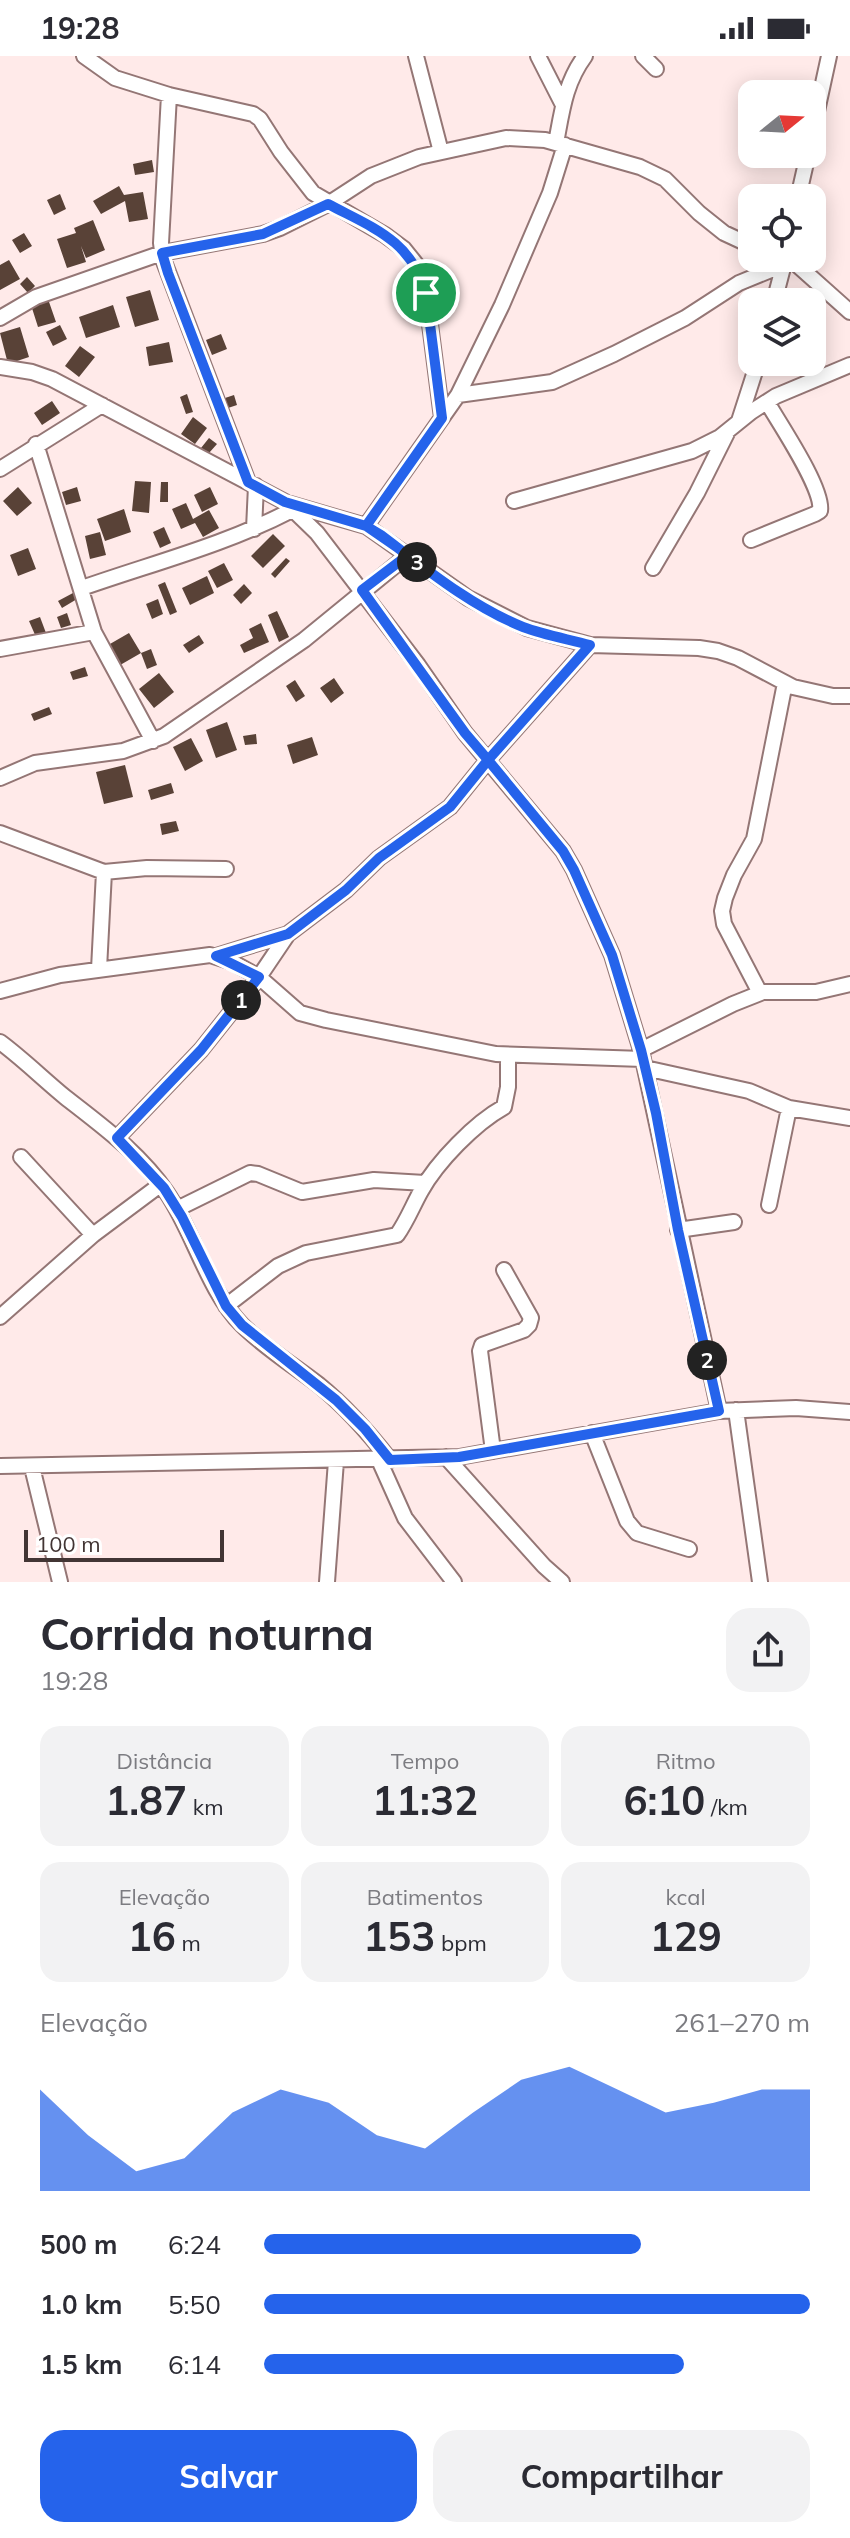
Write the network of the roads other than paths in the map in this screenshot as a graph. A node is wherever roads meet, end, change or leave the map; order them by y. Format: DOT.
graph roads {
  1 [pos="84,56"];
  2 [pos="416,56"];
  3 [pos="538,56"];
  4 [pos="585,56"];
  5 [pos="643,56"];
  6 [pos="829,56"];
  7 [pos="656,69"];
  8 [pos="824,80"];
  9 [pos="169,95"];
  10 [pos="563,105"];
  11 [pos="561,144"];
  12 [pos="441,152"];
  13 [pos="328,204"];
  14 [pos="738,240"];
  15 [pos="162,253"];
  16 [pos="761,272"];
  17 [pos="805,272"];
  18 [pos="850,312"];
  19 [pos="0,318"];
  20 [pos="850,365"];
  21 [pos="0,367"];
  22 [pos="753,376"];
  23 [pos="458,395"];
  24 [pos="767,402"];
  25 [pos="102,405"];
  26 [pos="442,418"];
  27 [pos="734,425"];
  28 [pos="36,444"];
  29 [pos="7,458"];
  30 [pos="0,469"];
  31 [pos="252,484"];
  32 [pos="514,501"];
  33 [pos="289,506"];
  34 [pos="366,526"];
  35 [pos="254,529"];
  36 [pos="751,540"];
  37 [pos="408,555"];
  38 [pos="653,568"];
  39 [pos="82,588"];
  40 [pos="362,590"];
  41 [pos="94,632"];
  42 [pos="590,645"];
  43 [pos="0,649"];
  44 [pos="785,683"];
  45 [pos="850,696"];
  46 [pos="153,741"];
  47 [pos="488,760"];
  48 [pos="0,778"];
  49 [pos="0,833"];
  50 [pos="226,869"];
  51 [pos="104,872"];
  52 [pos="288,934"];
  53 [pos="216,956"];
  54 [pos="99,969"];
  55 [pos="259,977"];
  56 [pos="850,984"];
  57 [pos="0,991"];
  58 [pos="760,993"];
  59 [pos="0,1042"];
  60 [pos="508,1055"];
  61 [pos="643,1059"];
  62 [pos="789,1108"];
  63 [pos="850,1118"];
  64 [pos="117,1138"];
  65 [pos="21,1157"];
  66 [pos="425,1183"];
  67 [pos="160,1185"];
  68 [pos="769,1205"];
  69 [pos="177,1209"];
  70 [pos="734,1222"];
  71 [pos="678,1230"];
  72 [pos="93,1235"];
  73 [pos="504,1270"];
  74 [pos="226,1306"];
  75 [pos="0,1317"];
  76 [pos="736,1410"];
  77 [pos="719,1411"];
  78 [pos="850,1412"];
  79 [pos="592,1433"];
  80 [pos="493,1451"];
  81 [pos="446,1457"];
  82 [pos="384,1460"];
  83 [pos="336,1461"];
  84 [pos="0,1466"];
  85 [pos="32,1467"];
  86 [pos="689,1549"];
  87 [pos="60,1582"];
  88 [pos="327,1582"];
  89 [pos="454,1582"];
  90 [pos="562,1582"];
  91 [pos="760,1582"];
  1 -- 9 [label="street"];
  2 -- 12 [label="street"];
  3 -- 10 [label="street"];
  4 -- 10 [label="street"];
  5 -- 7 [label="street"];
  6 -- 8 [label="street"];
  9 -- 13 [label="street"];
  9 -- 15 [label="street"];
  10 -- 11 [label="street"];
  11 -- 12 [label="street"];
  11 -- 14 [label="street"];
  11 -- 23 [label="street"];
  12 -- 13 [label="street"];
  13 -- 15 [label="street"];
  13 -- 26 [label="street"];
  15 -- 19 [label="street"];
  15 -- 31 [label="street"];
  16 -- 23 [label="street"];
  17 -- 18 [label="street"];
  20 -- 24 [label="street"];
  21 -- 25 [label="street"];
  22 -- 27 [label="street"];
  23 -- 26 [label="street"];
  24 -- 27 [label="street"];
  24 -- 36 [label="street"];
  25 -- 28 [label="street"];
  25 -- 31 [label="street"];
  26 -- 34 [label="street"];
  27 -- 32 [label="street"];
  27 -- 38 [label="street"];
  28 -- 29 [label="street"];
  28 -- 39 [label="street"];
  29 -- 30 [label="street"];
  31 -- 33 [label="street"];
  31 -- 35 [label="street"];
  33 -- 34 [label="street"];
  33 -- 35 [label="street"];
  33 -- 40 [label="street"];
  34 -- 37 [label="street"];
  35 -- 39 [label="street"];
  37 -- 40 [label="street"];
  37 -- 42 [label="street"];
  39 -- 41 [label="street"];
  40 -- 46 [label="street"];
  40 -- 47 [label="street"];
  41 -- 43 [label="street"];
  41 -- 46 [label="street"];
  42 -- 44 [label="street"];
  42 -- 47 [label="street"];
  44 -- 45 [label="street"];
  44 -- 58 [label="street"];
  46 -- 48 [label="street"];
  47 -- 52 [label="street"];
  47 -- 61 [label="street"];
  49 -- 51 [label="street"];
  50 -- 51 [label="street"];
  51 -- 54 [label="street"];
  52 -- 53 [label="street"];
  52 -- 55 [label="street"];
  53 -- 54 [label="street"];
  53 -- 55 [label="street"];
  54 -- 57 [label="street"];
  55 -- 60 [label="street"];
  55 -- 64 [label="street"];
  56 -- 58 [label="street"];
  58 -- 61 [label="street"];
  59 -- 64 [label="street"];
  60 -- 61 [label="street"];
  60 -- 66 [label="street"];
  61 -- 62 [label="street"];
  61 -- 71 [label="street"];
  62 -- 63 [label="street"];
  62 -- 68 [label="street"];
  64 -- 67 [label="street"];
  65 -- 72 [label="street"];
  66 -- 69 [label="street"];
  66 -- 74 [label="street"];
  67 -- 69 [label="street"];
  67 -- 72 [label="street"];
  69 -- 74 [label="street"];
  70 -- 71 [label="street"];
  71 -- 77 [label="street"];
  72 -- 75 [label="street"];
  73 -- 80 [label="street"];
  74 -- 82 [label="street"];
  76 -- 77 [label="street"];
  76 -- 78 [label="street"];
  76 -- 91 [label="street"];
  77 -- 79 [label="street"];
  79 -- 80 [label="street"];
  79 -- 86 [label="street"];
  80 -- 81 [label="street"];
  81 -- 82 [label="street"];
  81 -- 90 [label="street"];
  82 -- 83 [label="street"];
  82 -- 89 [label="street"];
  83 -- 85 [label="street"];
  83 -- 88 [label="street"];
  84 -- 85 [label="street"];
  85 -- 87 [label="street"];
}
